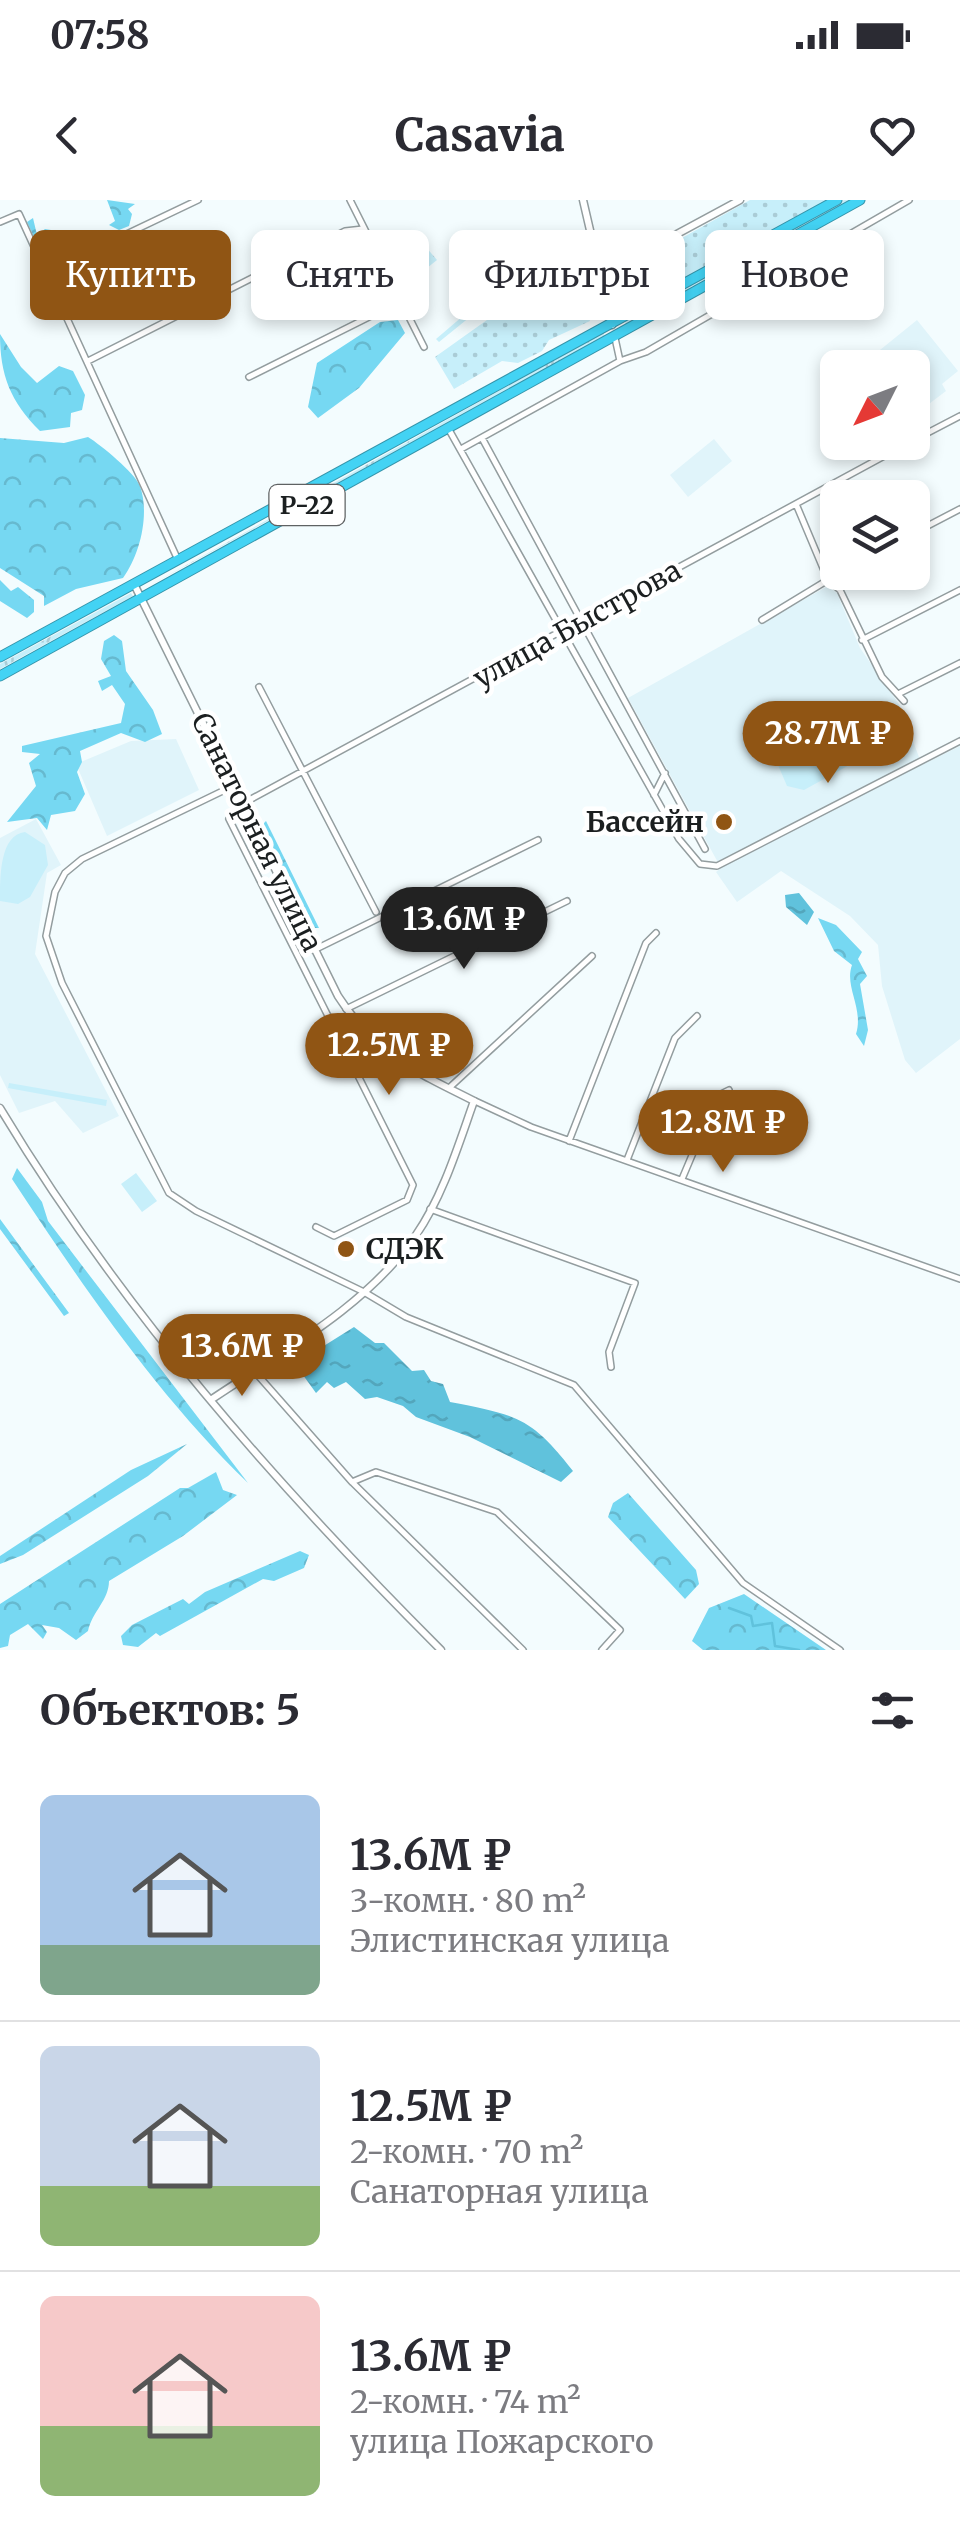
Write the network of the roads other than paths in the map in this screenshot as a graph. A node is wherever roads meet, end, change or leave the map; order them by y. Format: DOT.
graph roads {
  1 [pos="198,200"];
  2 [pos="350,200"];
  3 [pos="583,200"];
  4 [pos="740,200"];
  5 [pos="837,200"];
  6 [pos="860,200"];
  7 [pos="910,200"];
  8 [pos="0,222"];
  9 [pos="362,229"];
  10 [pos="135,230"];
  11 [pos="590,230"];
  12 [pos="684,230"];
  13 [pos="858,230"];
  14 [pos="30,238"];
  15 [pos="705,317"];
  16 [pos="69,320"];
  17 [pos="363,320"];
  18 [pos="409,320"];
  19 [pos="611,320"];
  20 [pos="612,323"];
  21 [pos="614,335"];
  22 [pos="424,348"];
  23 [pos="88,361"];
  24 [pos="620,361"];
  25 [pos="249,377"];
  26 [pos="960,416"];
  27 [pos="448,428"];
  28 [pos="930,432"];
  29 [pos="482,438"];
  30 [pos="461,449"];
  31 [pos="878,460"];
  32 [pos="796,504"];
  33 [pos="960,509"];
  34 [pos="930,525"];
  35 [pos="178,560"];
  36 [pos="820,561"];
  37 [pos="134,584"];
  38 [pos="820,585"];
  39 [pos="840,590"];
  40 [pos="960,590"];
  41 [pos="142,598"];
  42 [pos="762,620"];
  43 [pos="582,623"];
  44 [pos="562,634"];
  45 [pos="862,640"];
  46 [pos="0,657"];
  47 [pos="960,662"];
  48 [pos="0,676"];
  49 [pos="259,688"];
  50 [pos="898,694"];
  51 [pos="904,700"];
  52 [pos="960,741"];
  53 [pos="303,772"];
  54 [pos="665,772"];
  55 [pos="233,786"];
  56 [pos="654,795"];
  57 [pos="244,807"];
  58 [pos="538,840"];
  59 [pos="705,850"];
  60 [pos="567,901"];
  61 [pos="293,906"];
  62 [pos="376,912"];
  63 [pos="278,914"];
  64 [pos="656,933"];
  65 [pos="314,950"];
  66 [pos="592,956"];
  67 [pos="346,1008"];
  68 [pos="696,1016"];
  69 [pos="449,1088"];
  70 [pos="729,1090"];
  71 [pos="474,1101"];
  72 [pos="0,1108"];
  73 [pos="569,1140"];
  74 [pos="627,1160"];
  75 [pos="682,1179"];
  76 [pos="430,1210"];
  77 [pos="316,1227"];
  78 [pos="960,1279"];
  79 [pos="364,1292"];
  80 [pos="611,1367"];
  81 [pos="253,1370"];
  82 [pos="212,1399"];
  83 [pos="352,1482"];
  84 [pos="441,1650"];
  85 [pos="523,1650"];
  86 [pos="602,1650"];
  87 [pos="840,1650"];
  1 -- 10 [label="street"];
  2 -- 9 [label="street"];
  3 -- 11 [label="street"];
  4 -- 12 [label="street"];
  5 -- 20 [label="highway, Р-22"];
  6 -- 21 [label="highway, Р-22"];
  7 -- 13 [label="street"];
  8 -- 14 [label="street"];
  9 -- 23 [label="street"];
  15 -- 24 [label="street"];
  16 -- 23 [label="street"];
  17 -- 25 [label="street"];
  18 -- 22 [label="street"];
  19 -- 20 [label="street"];
  20 -- 21 [label="street"];
  20 -- 35 [label="highway, Р-22"];
  21 -- 24 [label="street"];
  21 -- 27 [label="highway, Р-22"];
  23 -- 35 [label="street"];
  24 -- 29 [label="street"];
  26 -- 28 [label="street, улица Быстрова"];
  27 -- 30 [label="street"];
  27 -- 41 [label="highway, Р-22"];
  29 -- 30 [label="street"];
  29 -- 43 [label="street"];
  30 -- 44 [label="street"];
  31 -- 32 [label="street, улица Быстрова"];
  32 -- 36 [label="street"];
  32 -- 43 [label="street, улица Быстрова"];
  33 -- 34 [label="street"];
  35 -- 37 [label="highway, Р-22"];
  37 -- 41 [label="street, Санаторная улица"];
  37 -- 46 [label="highway, Р-22"];
  38 -- 42 [label="street"];
  39 -- 45 [label="street"];
  40 -- 45 [label="street"];
  41 -- 48 [label="highway, Р-22"];
  41 -- 55 [label="street, Санаторная улица"];
  43 -- 44 [label="street, улица Быстрова"];
  43 -- 54 [label="street"];
  44 -- 53 [label="street, улица Быстрова"];
  44 -- 56 [label="street"];
  45 -- 50 [label="street"];
  47 -- 50 [label="street"];
  49 -- 53 [label="street"];
  50 -- 51 [label="street"];
  52 -- 56 [label="street"];
  53 -- 57 [label="street, улица Быстрова"];
  53 -- 62 [label="street"];
  54 -- 56 [label="street"];
  54 -- 59 [label="street"];
  55 -- 57 [label="street, Санаторная улица"];
  55 -- 79 [label="street"];
  57 -- 61 [label="street, Санаторная улица"];
  57 -- 63 [label="street"];
  58 -- 65 [label="street"];
  60 -- 67 [label="street"];
  61 -- 63 [label="street"];
  61 -- 65 [label="street, Санаторная улица"];
  63 -- 77 [label="street"];
  64 -- 73 [label="street"];
  65 -- 67 [label="street, Санаторная улица"];
  66 -- 69 [label="street"];
  67 -- 69 [label="street, Санаторная улица"];
  68 -- 74 [label="street"];
  69 -- 71 [label="street, Санаторная улица"];
  70 -- 75 [label="street"];
  71 -- 73 [label="street, Санаторная улица"];
  71 -- 76 [label="street"];
  72 -- 82 [label="street"];
  73 -- 74 [label="street, Санаторная улица"];
  74 -- 75 [label="street, Санаторная улица"];
  75 -- 78 [label="street, Санаторная улица"];
  76 -- 79 [label="street"];
  76 -- 80 [label="street"];
  79 -- 81 [label="street"];
  79 -- 87 [label="street"];
  81 -- 82 [label="street"];
  81 -- 83 [label="street"];
  82 -- 84 [label="street"];
  83 -- 85 [label="street"];
  83 -- 86 [label="street"];
}
